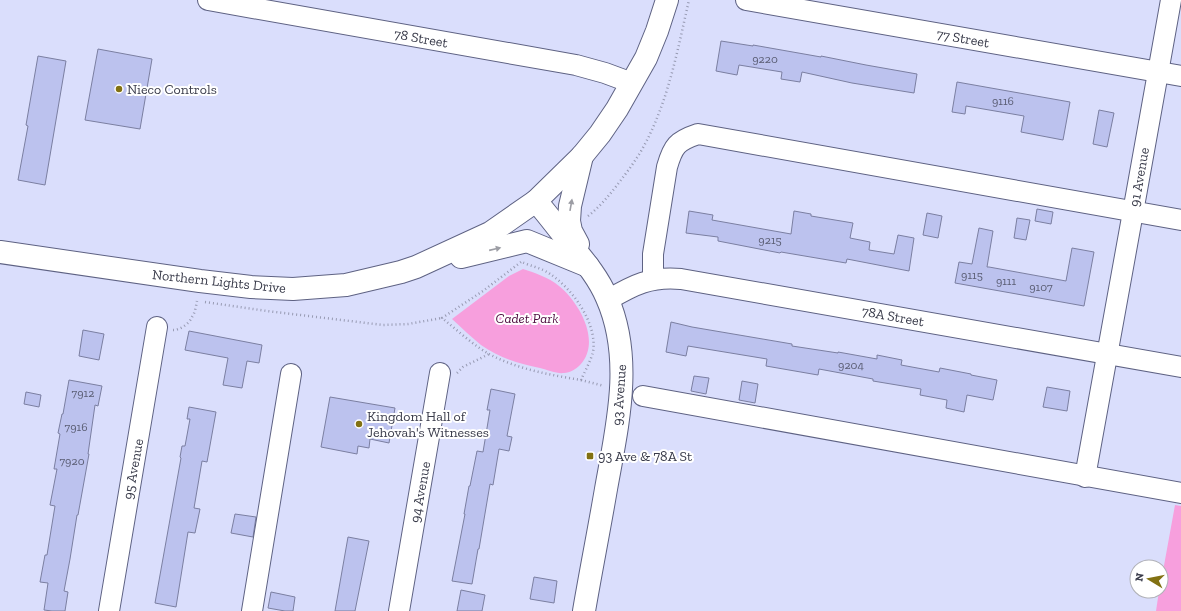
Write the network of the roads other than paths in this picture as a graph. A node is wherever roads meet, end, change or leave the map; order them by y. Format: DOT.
graph roads {
  1 [pos="208,0"];
  2 [pos="667,0"];
  3 [pos="746,0"];
  4 [pos="1171,0"];
  5 [pos="1158,72"];
  6 [pos="1181,76"];
  7 [pos="632,83"];
  8 [pos="582,156"];
  9 [pos="536,201"];
  10 [pos="1133,212"];
  11 [pos="1181,220"];
  12 [pos="0,252"];
  13 [pos="416,267"];
  14 [pos="589,267"];
  15 [pos="653,279"];
  16 [pos="608,300"];
  17 [pos="157,327"];
  18 [pos="1108,354"];
  19 [pos="1181,367"];
  20 [pos="291,374"];
  21 [pos="438,383"];
  22 [pos="643,396"];
  23 [pos="1085,477"];
  24 [pos="1181,493"];
  25 [pos="109,611"];
  26 [pos="252,611"];
  27 [pos="399,611"];
  28 [pos="584,611"];
  1 -- 7 [label="street, 78 Street"];
  2 -- 7 [label="main road, Northern Lights Drive"];
  3 -- 5 [label="street, 77 Street"];
  4 -- 5 [label="street, 91 Avenue"];
  5 -- 6 [label="street, 77 Street"];
  5 -- 10 [label="street, 91 Avenue"];
  7 -- 8 [label="main road, Northern Lights Drive"];
  8 -- 9 [label="main road, Northern Lights Drive"];
  14 -- 8 [label="main road, one-way"];
  9 -- 13 [label="main road, Northern Lights Drive"];
  9 -- 14 [label="main road, 93 Avenue"];
  10 -- 11 [label="street"];
  10 -- 15 [label="street"];
  10 -- 18 [label="street, 91 Avenue"];
  12 -- 13 [label="main road, Northern Lights Drive"];
  13 -- 14 [label="main road, one-way"];
  14 -- 16 [label="main road, 93 Avenue"];
  15 -- 16 [label="street, 78A Street"];
  15 -- 18 [label="street, 78A Street"];
  16 -- 28 [label="main road, 93 Avenue"];
  17 -- 25 [label="street, 95 Avenue"];
  18 -- 19 [label="street, 78A Street"];
  18 -- 23 [label="street, 91 Avenue"];
  20 -- 26 [label="street"];
  21 -- 27 [label="street, 94 Avenue"];
  22 -- 23 [label="street"];
  23 -- 24 [label="street"];
}
